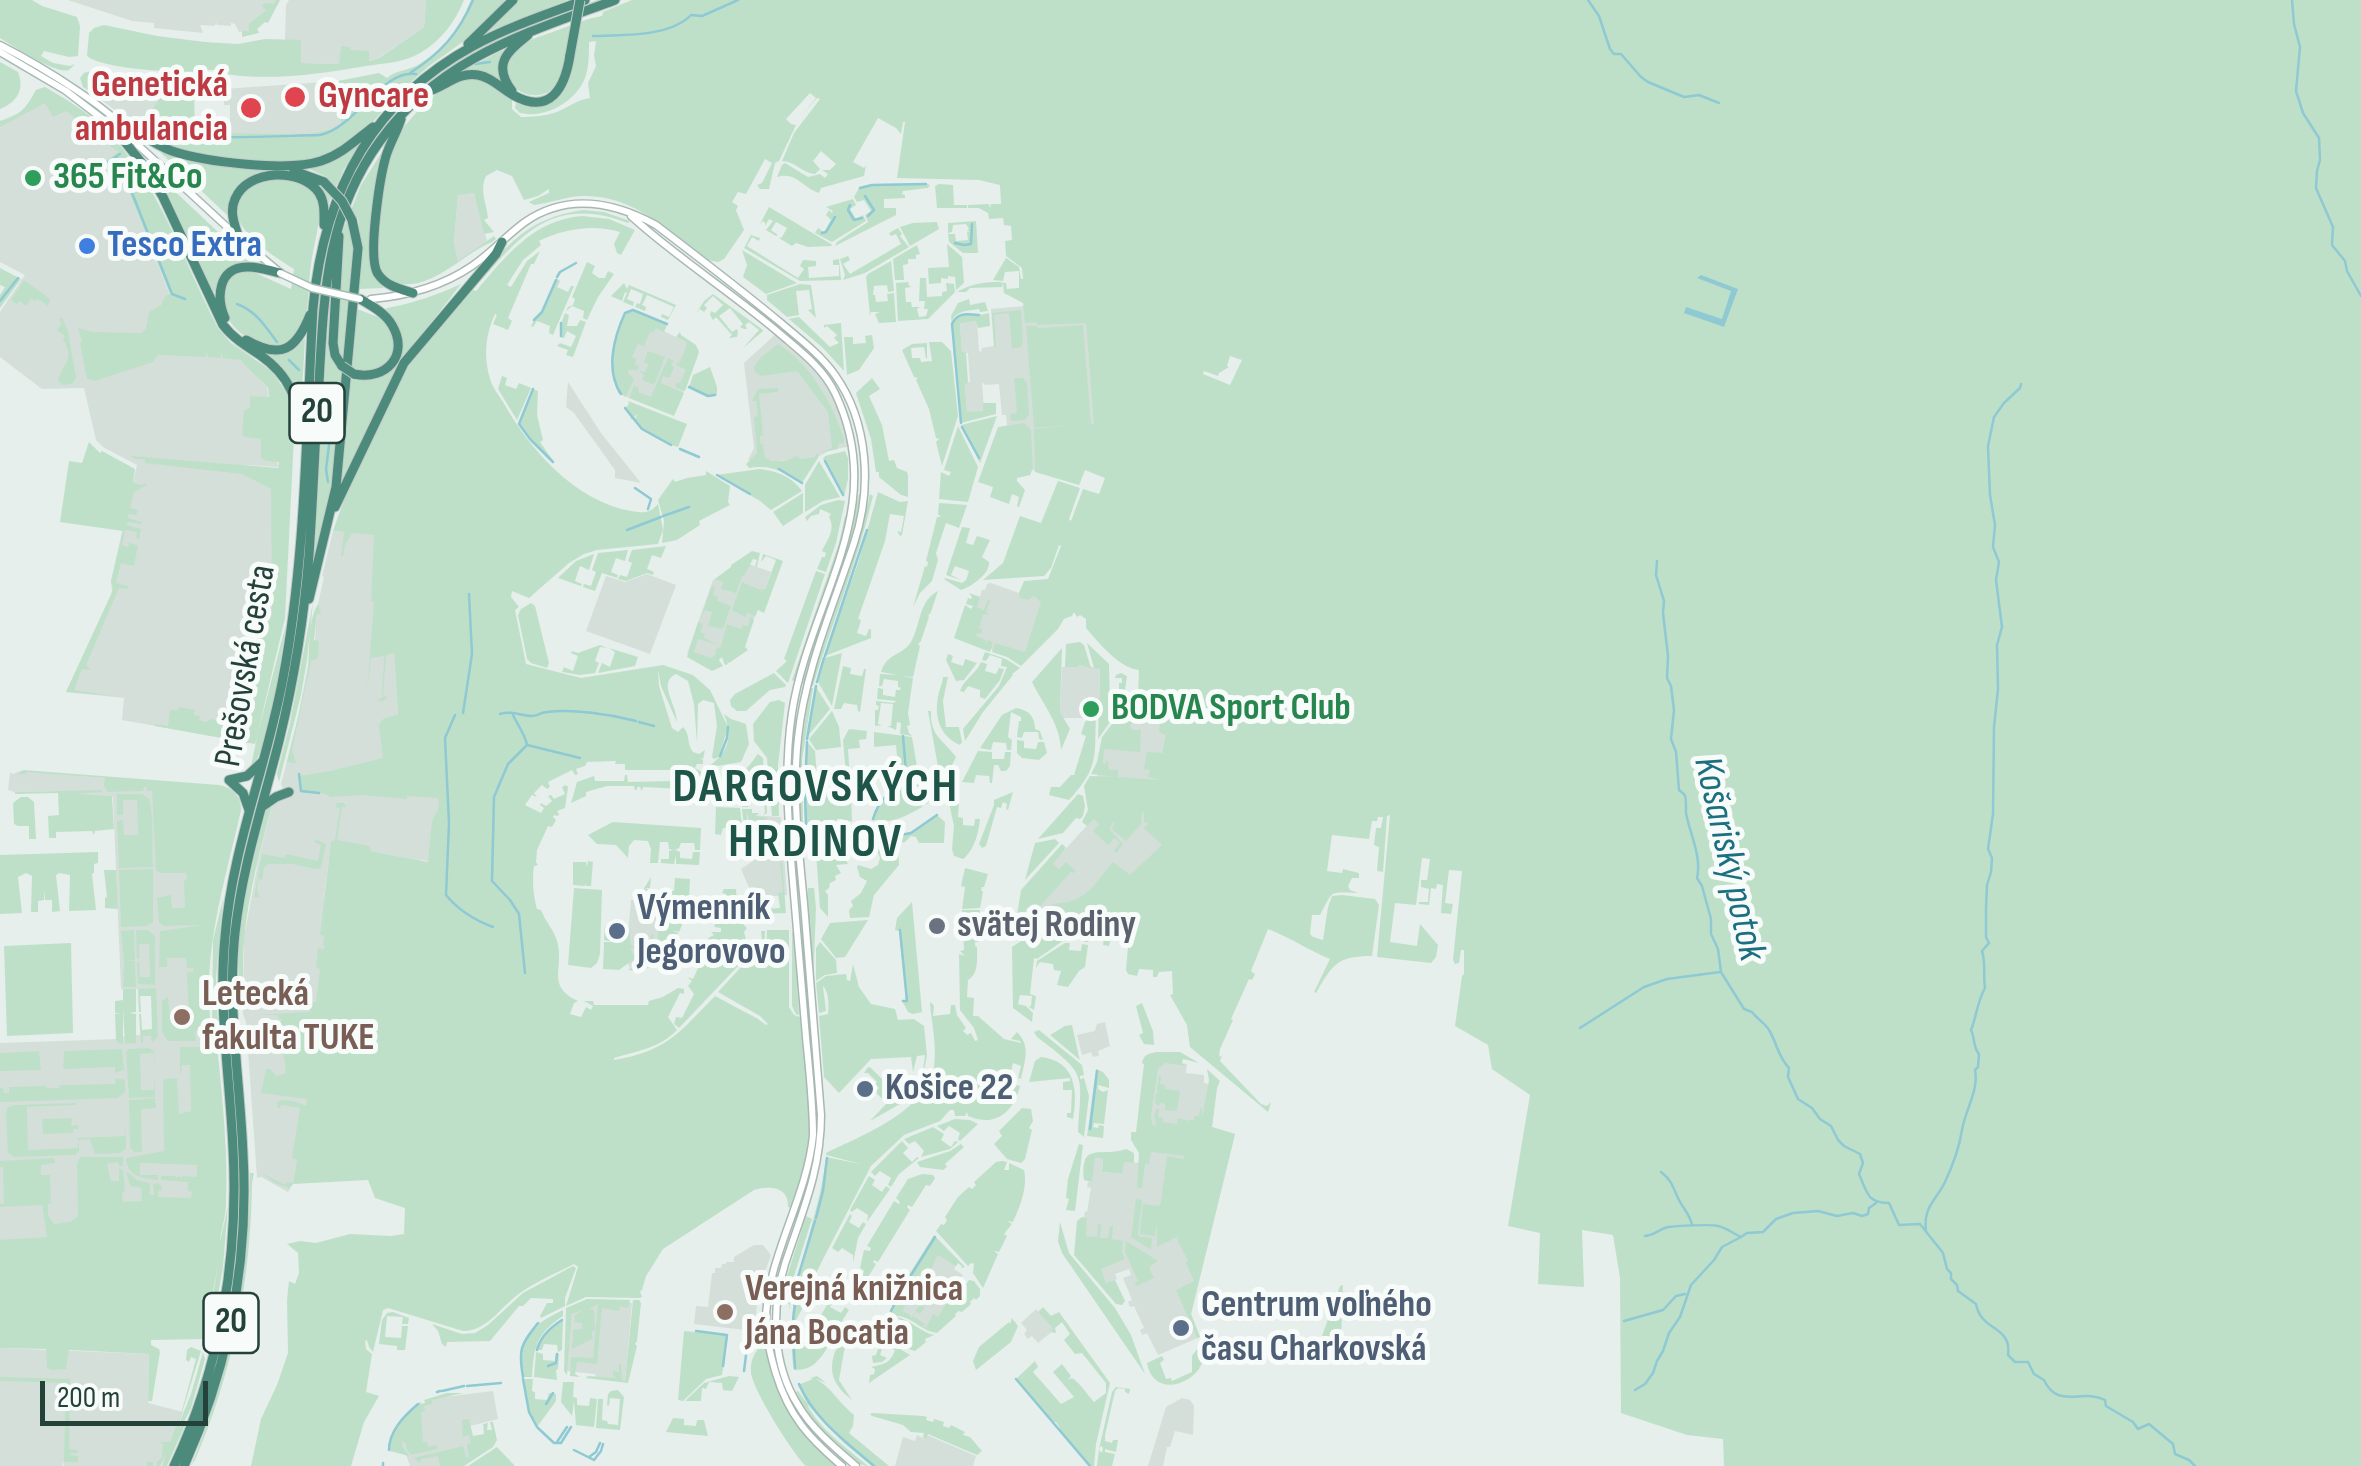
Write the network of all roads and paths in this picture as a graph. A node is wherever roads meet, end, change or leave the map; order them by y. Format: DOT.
graph roads {
  1 [pos="513,0"];
  2 [pos="583,0"];
  3 [pos="615,0"];
  4 [pos="535,29"];
  5 [pos="0,48"];
  6 [pos="452,59"];
  7 [pos="424,93"];
  8 [pos="517,97"];
  9 [pos="404,112"];
  10 [pos="386,118"];
  11 [pos="115,124"];
  12 [pos="273,166"];
  13 [pos="626,211"];
  14 [pos="342,213"];
  15 [pos="646,220"];
  16 [pos="652,232"];
  17 [pos="324,235"];
  18 [pos="239,238"];
  19 [pos="502,242"];
  20 [pos="686,248"];
  21 [pos="280,273"];
  22 [pos="412,293"];
  23 [pos="367,301"];
  24 [pos="313,308"];
  25 [pos="304,454"];
  26 [pos="328,524"];
  27 [pos="303,616"];
  28 [pos="264,760"];
  29 [pos="272,769"];
  30 [pos="261,808"];
  31 [pos="250,812"];
  32 [pos="808,1006"];
  33 [pos="814,1078"];
  34 [pos="174,1466"];
  35 [pos="184,1466"];
  36 [pos="842,1466"];
  37 [pos="856,1466"];
  1 -- 6 [label="highway"];
  2 -- 6 [label="highway, Prešovská cesta / 20"];
  2 -- 8 [label="highway, bridge"];
  3 -- 4 [label="highway, 20"];
  4 -- 7 [label="highway, 20"];
  4 -- 8 [label="highway"];
  5 -- 11 [label="street"];
  6 -- 10 [label="highway, Prešovská cesta / 20"];
  7 -- 8 [label="highway"];
  7 -- 9 [label="highway, 20"];
  9 -- 14 [label="highway, Prešovská cesta / 20"];
  9 -- 22 [label="highway"];
  10 -- 12 [label="highway"];
  10 -- 17 [label="highway, Prešovská cesta / 20"];
  11 -- 12 [label="highway"];
  11 -- 18 [label="street"];
  11 -- 25 [label="highway"];
  12 -- 26 [label="highway, bridge"];
  13 -- 15 [label="street"];
  13 -- 16 [label="street"];
  13 -- 19 [label="street"];
  14 -- 23 [label="highway, bridge"];
  14 -- 27 [label="highway, Prešovská cesta / 20"];
  15 -- 16 [label="street"];
  15 -- 20 [label="street"];
  16 -- 20 [label="street"];
  16 -- 32 [label="street"];
  17 -- 18 [label="highway"];
  17 -- 24 [label="highway, Prešovská cesta / 20"];
  18 -- 21 [label="street"];
  19 -- 22 [label="street"];
  19 -- 26 [label="highway"];
  20 -- 32 [label="street"];
  21 -- 23 [label="street, bridge"];
  21 -- 24 [label="highway"];
  22 -- 23 [label="street"];
  24 -- 25 [label="highway, Prešovská cesta / 20"];
  25 -- 28 [label="highway, Prešovská cesta / 20"];
  26 -- 27 [label="highway"];
  27 -- 29 [label="highway, Prešovská cesta / 20"];
  28 -- 31 [label="highway, Prešovská cesta / 20"];
  28 -- 31 [label="highway"];
  29 -- 30 [label="highway, Prešovská cesta / 20"];
  29 -- 30 [label="highway"];
  30 -- 35 [label="highway, Prešovská cesta / 20"];
  31 -- 34 [label="highway, Prešovská cesta / 20"];
  32 -- 33 [label="street"];
  33 -- 36 [label="street"];
  33 -- 37 [label="street"];
}
